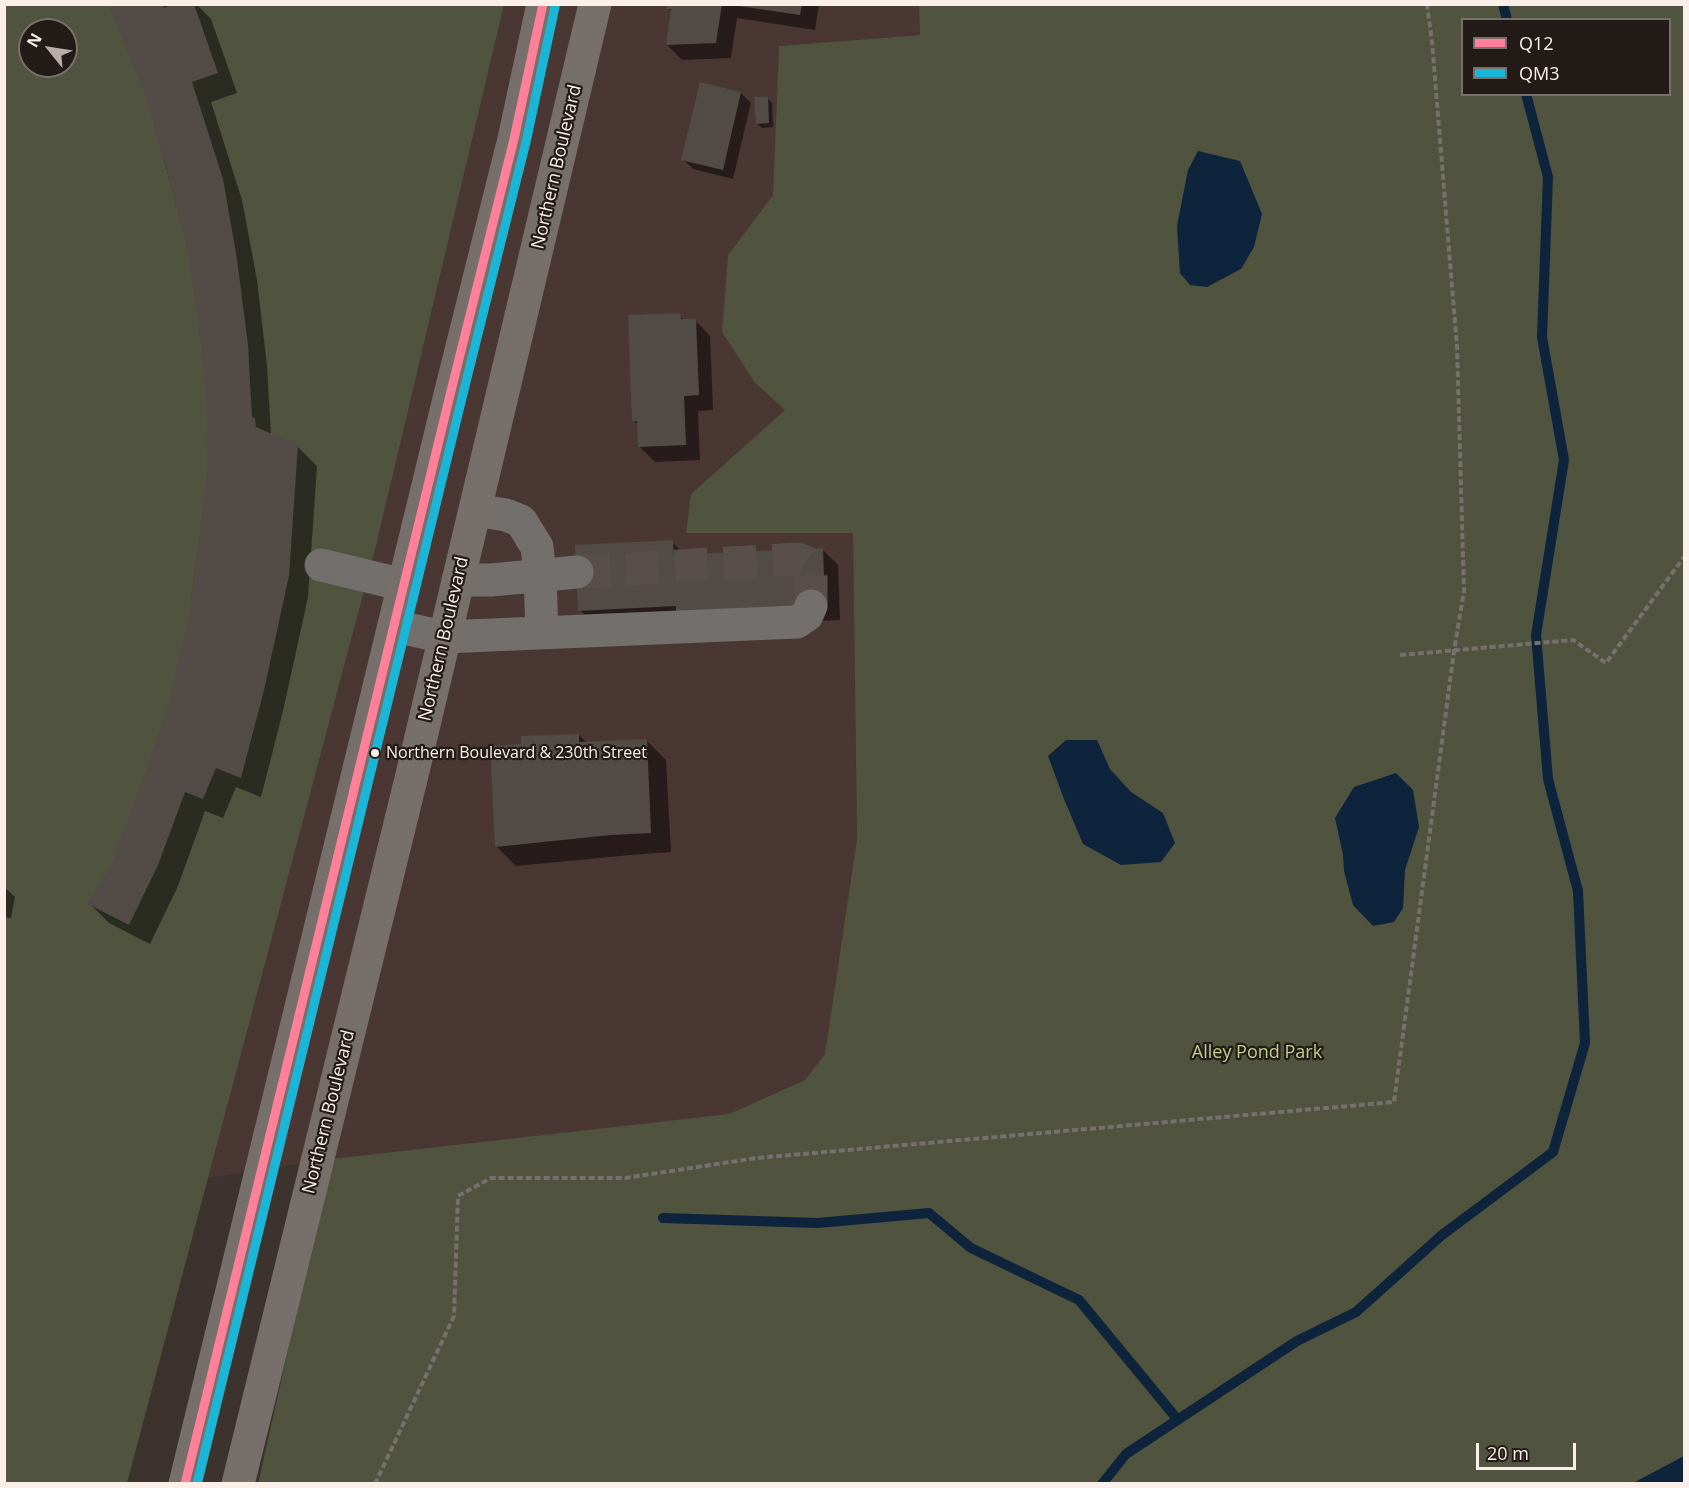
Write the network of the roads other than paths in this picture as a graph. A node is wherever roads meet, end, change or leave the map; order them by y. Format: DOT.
graph roads {
  1 [pos="543,4"];
  2 [pos="595,4"];
  3 [pos="475,510"];
  4 [pos="321,565"];
  5 [pos="577,572"];
  6 [pos="540,575"];
  7 [pos="458,580"];
  8 [pos="404,585"];
  9 [pos="812,606"];
  10 [pos="394,626"];
  11 [pos="542,633"];
  12 [pos="444,637"];
  13 [pos="185,1484"];
  14 [pos="238,1484"];
  1 -- 8 [label="main road"];
  2 -- 3 [label="main road, Northern Boulevard"];
  3 -- 6 [label="lane"];
  3 -- 7 [label="main road, Northern Boulevard"];
  4 -- 8 [label="lane"];
  5 -- 6 [label="lane"];
  6 -- 7 [label="lane"];
  6 -- 11 [label="lane"];
  7 -- 12 [label="main road, Northern Boulevard"];
  8 -- 10 [label="main road"];
  9 -- 11 [label="lane"];
  10 -- 12 [label="lane"];
  10 -- 13 [label="main road"];
  11 -- 12 [label="lane"];
  12 -- 14 [label="main road, Northern Boulevard"];
}
